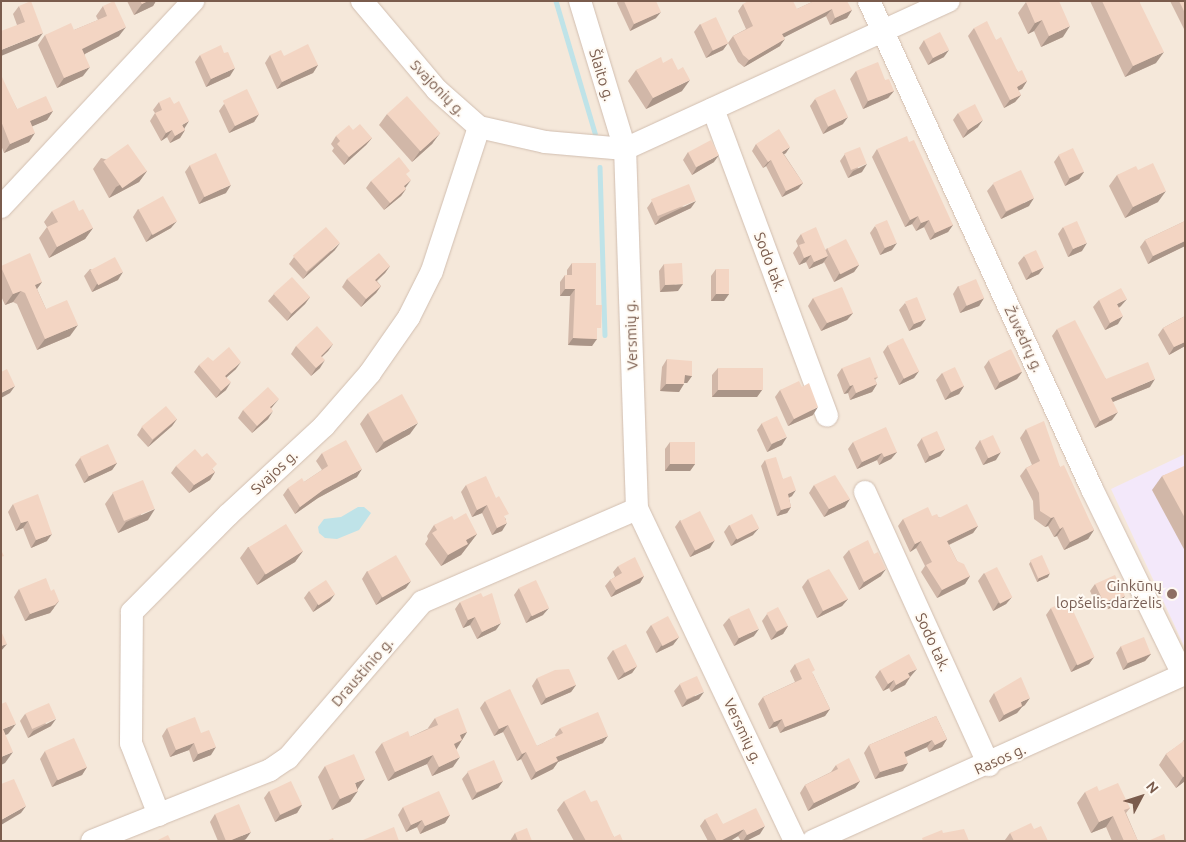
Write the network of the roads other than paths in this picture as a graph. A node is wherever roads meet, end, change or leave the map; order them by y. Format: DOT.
graph roads {
  1 [pos="194,1"];
  2 [pos="362,1"];
  3 [pos="580,1"];
  4 [pos="869,1"];
  5 [pos="949,1"];
  6 [pos="883,32"];
  7 [pos="713,109"];
  8 [pos="479,127"];
  9 [pos="625,149"];
  10 [pos="1,207"];
  11 [pos="827,415"];
  12 [pos="865,492"];
  13 [pos="638,508"];
  14 [pos="1184,675"];
  15 [pos="989,764"];
  16 [pos="158,816"];
  17 [pos="92,841"];
  18 [pos="796,841"];
  19 [pos="813,841"];
  1 -- 10 [label="street"];
  2 -- 8 [label="street, Svajonių g."];
  3 -- 9 [label="street, Šlaito g."];
  4 -- 6 [label="street, Žuvėdrų g."];
  5 -- 6 [label="street"];
  6 -- 7 [label="street"];
  6 -- 14 [label="street, Žuvėdrų g."];
  7 -- 9 [label="street"];
  7 -- 11 [label="street, Sodo tak."];
  8 -- 9 [label="street, Svajonių g."];
  8 -- 16 [label="street, Svajos g."];
  9 -- 13 [label="street, Versmių g."];
  12 -- 15 [label="street, Sodo tak."];
  13 -- 16 [label="street, Draustinio g."];
  13 -- 18 [label="street, Versmių g."];
  14 -- 15 [label="street, Rasos g."];
  15 -- 19 [label="street, Rasos g."];
  16 -- 17 [label="street, Draustinio g."];
}
